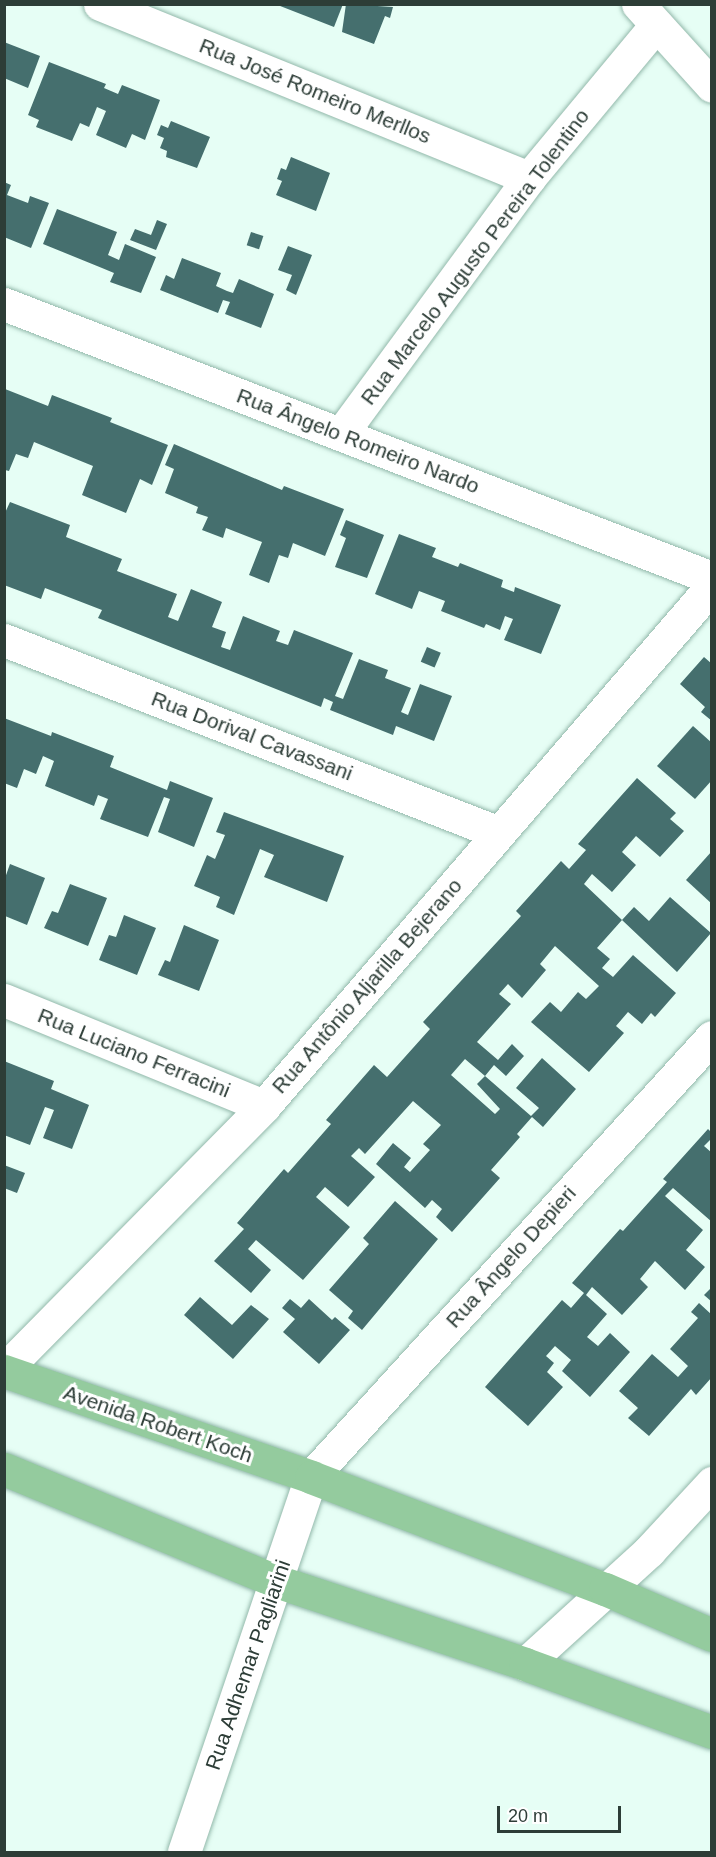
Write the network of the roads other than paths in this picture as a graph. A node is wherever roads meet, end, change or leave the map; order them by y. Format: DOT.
graph roads {
  1 [pos="100,4"];
  2 [pos="647,15"];
  3 [pos="711,86"];
  4 [pos="529,178"];
  5 [pos="4,303"];
  6 [pos="341,434"];
  7 [pos="711,578"];
  8 [pos="711,586"];
  9 [pos="4,640"];
  10 [pos="499,833"];
  11 [pos="4,1000"];
  12 [pos="711,1037"];
  13 [pos="264,1106"];
  14 [pos="4,1371"];
  15 [pos="4,1470"];
  16 [pos="311,1477"];
  17 [pos="711,1483"];
  18 [pos="276,1581"];
  19 [pos="604,1589"];
  20 [pos="711,1635"];
  21 [pos="525,1664"];
  22 [pos="711,1732"];
  23 [pos="184,1852"];
  1 -- 4 [label="street, Rua José Romeiro Merllos"];
  2 -- 3 [label="street"];
  2 -- 4 [label="street, Rua Marcelo Augusto Pereira Tolentino"];
  4 -- 6 [label="street, Rua Marcelo Augusto Pereira Tolentino"];
  5 -- 6 [label="street, Rua Ângelo Romeiro Nardo"];
  6 -- 7 [label="street, Rua Ângelo Romeiro Nardo"];
  8 -- 10 [label="street, Rua Antônio Aljarilla Bejerano"];
  9 -- 10 [label="street, Rua Dorival Cavassani"];
  10 -- 13 [label="street, Rua Antônio Aljarilla Bejerano"];
  11 -- 13 [label="street, Rua Luciano Ferracini"];
  12 -- 16 [label="street, Rua Ângelo Depieri"];
  13 -- 14 [label="street, Rua Antônio Aljarilla Bejerano"];
  14 -- 16 [label="main road, Avenida Robert Koch"];
  15 -- 18 [label="main road"];
  16 -- 18 [label="street, Rua Adhemar Pagliarini"];
  16 -- 19 [label="main road, Avenida Robert Koch"];
  17 -- 19 [label="street"];
  18 -- 21 [label="main road"];
  18 -- 23 [label="street, Rua Adhemar Pagliarini"];
  19 -- 20 [label="main road, Avenida Robert Koch"];
  19 -- 21 [label="street"];
  21 -- 22 [label="main road"];
}
